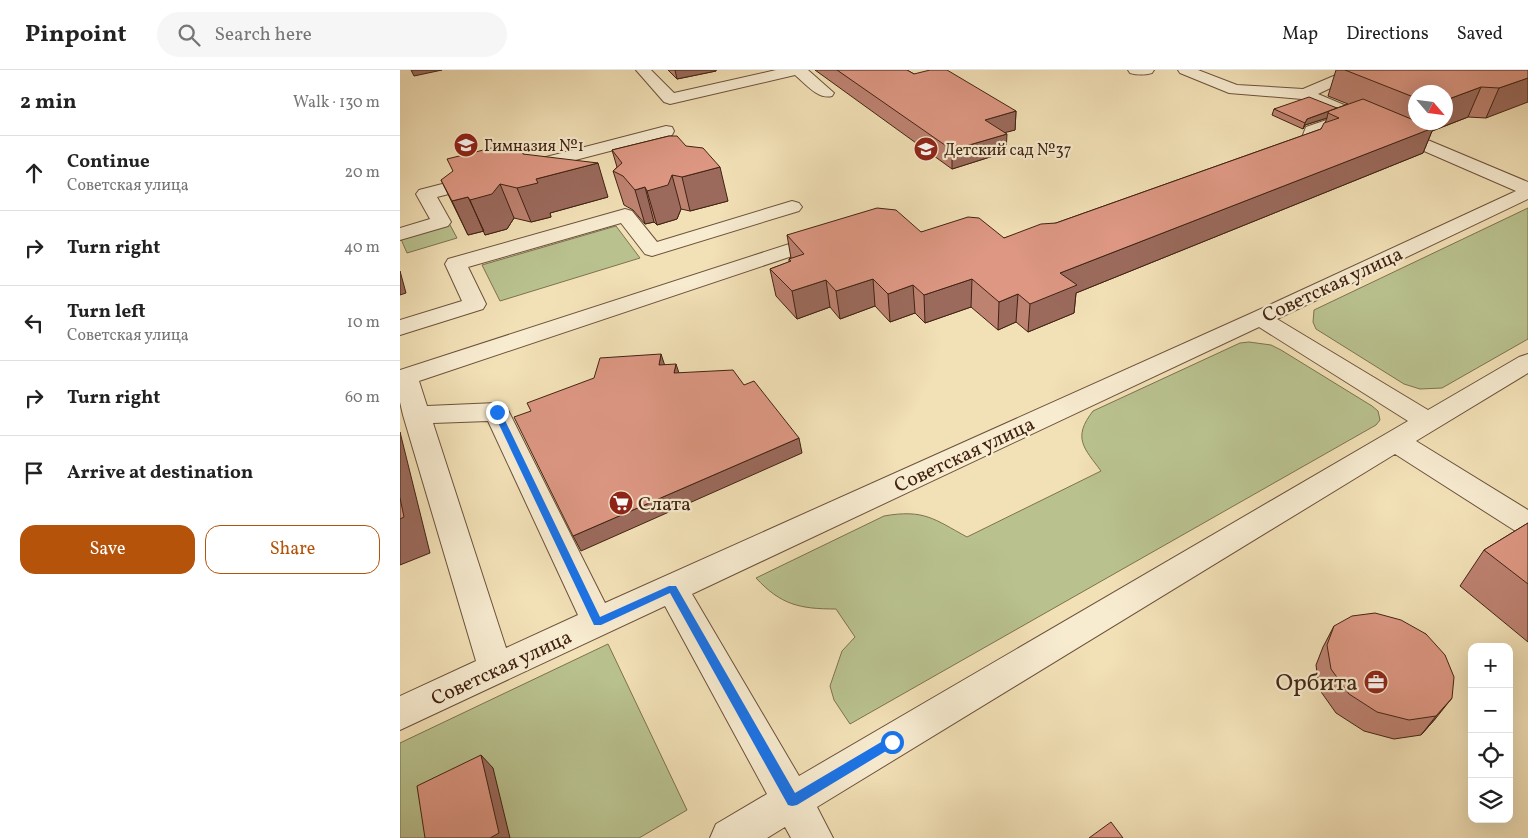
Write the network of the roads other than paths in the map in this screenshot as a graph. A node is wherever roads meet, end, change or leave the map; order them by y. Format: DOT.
graph roads {
  1 [pos="642,70"];
  2 [pos="798,70"];
  3 [pos="1134,70"];
  4 [pos="1147,70"];
  5 [pos="1184,70"];
  6 [pos="1403,70"];
  7 [pos="826,94"];
  8 [pos="1305,94"];
  9 [pos="1355,116"];
  10 [pos="666,131"];
  11 [pos="1270,162"];
  12 [pos="513,171"];
  13 [pos="494,176"];
  14 [pos="1528,190"];
  15 [pos="792,207"];
  16 [pos="400,234"];
  17 [pos="842,234"];
  18 [pos="1260,318"];
  19 [pos="400,328"];
  20 [pos="1528,362"];
  21 [pos="402,374"];
  22 [pos="416,415"];
  23 [pos="1428,422"];
  24 [pos="1394,441"];
  25 [pos="1528,524"];
  26 [pos="672,588"];
  27 [pos="598,622"];
  28 [pos="496,668"];
  29 [pos="400,713"];
  30 [pos="792,801"];
  31 [pos="730,838"];
  32 [pos="813,838"];
  1 -- 2 [label="street"];
  2 -- 7 [label="street"];
  3 -- 4 [label="street"];
  5 -- 8 [label="street"];
  6 -- 8 [label="street"];
  8 -- 9 [label="street"];
  9 -- 11 [label="street"];
  9 -- 14 [label="street"];
  10 -- 12 [label="street"];
  13 -- 16 [label="street"];
  14 -- 18 [label="street, Советская улица"];
  15 -- 19 [label="street"];
  17 -- 21 [label="street"];
  18 -- 23 [label="street"];
  18 -- 26 [label="street, Советская улица"];
  20 -- 23 [label="street"];
  21 -- 22 [label="street"];
  22 -- 27 [label="street"];
  22 -- 28 [label="street"];
  23 -- 24 [label="street"];
  24 -- 25 [label="street"];
  24 -- 30 [label="street"];
  26 -- 27 [label="street, Советская улица"];
  26 -- 30 [label="street"];
  27 -- 28 [label="street, Советская улица"];
  28 -- 29 [label="street, Советская улица"];
  30 -- 31 [label="street"];
  30 -- 32 [label="street"];
}
